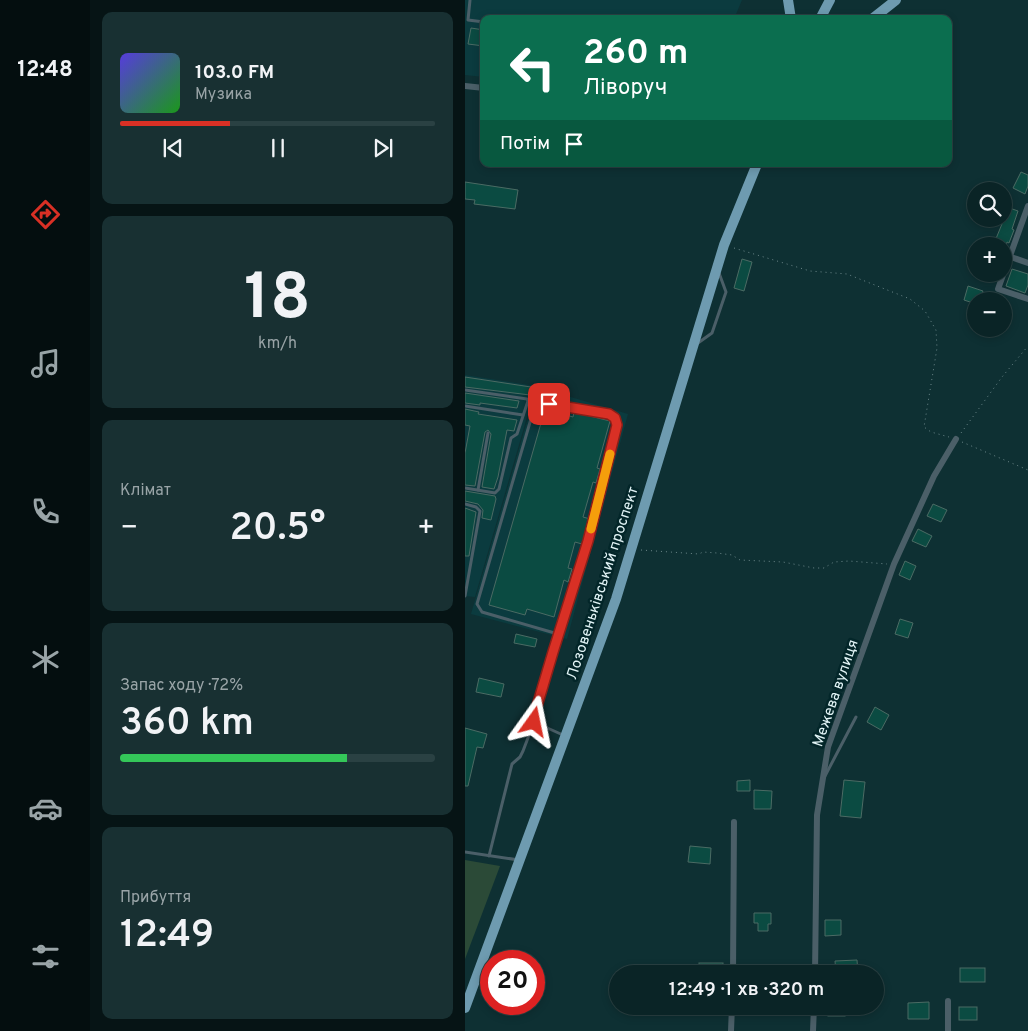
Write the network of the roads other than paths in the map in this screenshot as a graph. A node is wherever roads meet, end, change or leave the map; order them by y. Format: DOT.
graph roads {
  1 [pos="470,0"];
  2 [pos="788,0"];
  3 [pos="830,0"];
  4 [pos="896,0"];
  5 [pos="790,15"];
  6 [pos="822,15"];
  7 [pos="877,15"];
  8 [pos="480,22"];
  9 [pos="465,86"];
  10 [pos="480,88"];
  11 [pos="756,167"];
  12 [pos="1028,206"];
  13 [pos="1012,254"];
  14 [pos="1012,257"];
  15 [pos="1028,263"];
  16 [pos="717,266"];
  17 [pos="1001,282"];
  18 [pos="1028,299"];
  19 [pos="693,346"];
  20 [pos="465,390"];
  21 [pos="465,406"];
  22 [pos="523,415"];
  23 [pos="488,433"];
  24 [pos="956,439"];
  25 [pos="465,488"];
  26 [pos="478,490"];
  27 [pos="465,504"];
  28 [pos="465,596"];
  29 [pos="558,634"];
  30 [pos="856,717"];
  31 [pos="534,722"];
  32 [pos="566,736"];
  33 [pos="823,779"];
  34 [pos="734,822"];
  35 [pos="465,852"];
  36 [pos="489,856"];
  37 [pos="520,861"];
  38 [pos="733,965"];
  39 [pos="815,965"];
  40 [pos="949,1000"];
  41 [pos="465,1008"];
  42 [pos="732,1015"];
  43 [pos="814,1015"];
  44 [pos="731,1031"];
  45 [pos="813,1031"];
  46 [pos="948,1031"];
  1 -- 8 [label="lane"];
  2 -- 5 [label="highway"];
  3 -- 6 [label="highway"];
  4 -- 7 [label="highway"];
  9 -- 10 [label="street"];
  11 -- 16 [label="highway, Лозовеньківський проспект"];
  12 -- 13 [label="street"];
  14 -- 15 [label="street"];
  16 -- 19 [label="highway, Лозовеньківський проспект"];
  16 -- 19 [label="lane"];
  17 -- 18 [label="street"];
  19 -- 32 [label="highway, Лозовеньківський проспект"];
  20 -- 22 [label="lane"];
  21 -- 22 [label="lane"];
  22 -- 26 [label="lane"];
  23 -- 26 [label="lane"];
  24 -- 33 [label="street, Межева вулиця"];
  25 -- 26 [label="lane"];
  27 -- 28 [label="lane"];
  29 -- 29 [label="lane"];
  29 -- 31 [label="lane"];
  30 -- 33 [label="lane"];
  31 -- 32 [label="lane"];
  31 -- 36 [label="lane"];
  32 -- 37 [label="highway, Лозовеньківський проспект"];
  33 -- 39 [label="street, Межева вулиця"];
  34 -- 38 [label="street"];
  35 -- 36 [label="lane"];
  36 -- 37 [label="lane"];
  37 -- 41 [label="highway, Лозовеньківський проспект"];
  40 -- 46 [label="street"];
  42 -- 44 [label="street"];
  43 -- 45 [label="street"];
}
